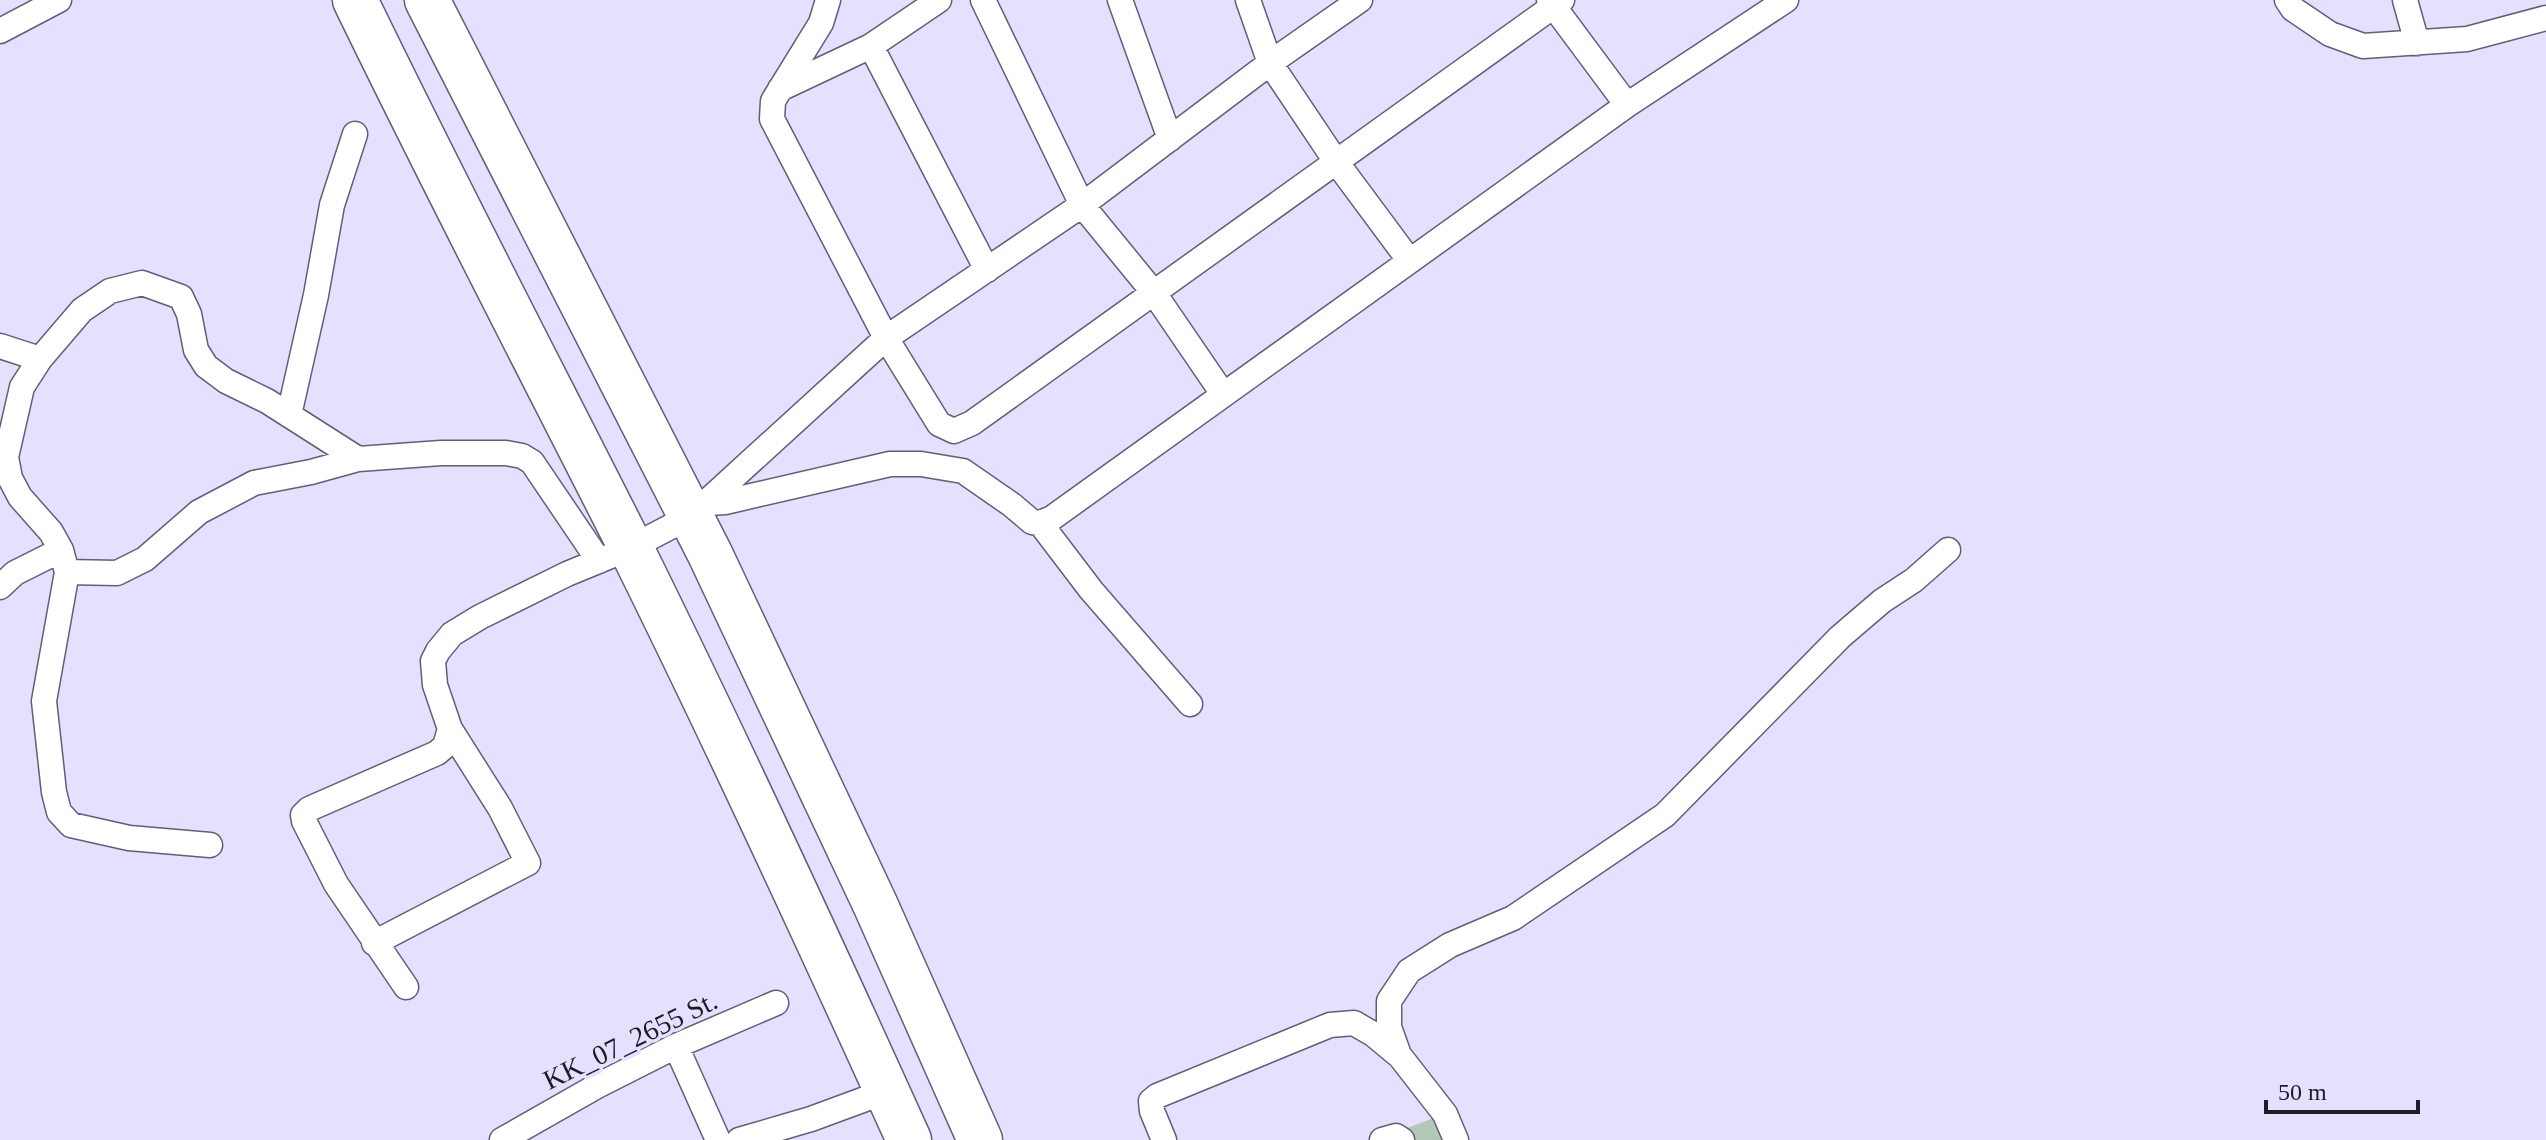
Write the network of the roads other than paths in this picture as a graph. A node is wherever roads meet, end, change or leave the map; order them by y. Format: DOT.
graph roads {
  1 [pos="59,0"];
  2 [pos="355,0"];
  3 [pos="427,0"];
  4 [pos="828,0"];
  5 [pos="939,0"];
  6 [pos="983,0"];
  7 [pos="1120,0"];
  8 [pos="1248,0"];
  9 [pos="1360,0"];
  10 [pos="1786,0"];
  11 [pos="2287,0"];
  12 [pos="2405,0"];
  13 [pos="1555,2"];
  14 [pos="2546,18"];
  15 [pos="0,31"];
  16 [pos="2417,43"];
  17 [pos="871,46"];
  18 [pos="1270,63"];
  19 [pos="780,89"];
  20 [pos="1627,105"];
  21 [pos="355,134"];
  22 [pos="1170,139"];
  23 [pos="1337,163"];
  24 [pos="1082,205"];
  25 [pos="1409,260"];
  26 [pos="987,270"];
  27 [pos="1154,293"];
  28 [pos="886,338"];
  29 [pos="0,346"];
  30 [pos="40,359"];
  31 [pos="1223,394"];
  32 [pos="289,415"];
  33 [pos="358,459"];
  34 [pos="699,509"];
  35 [pos="1040,523"];
  36 [pos="1948,550"];
  37 [pos="615,555"];
  38 [pos="64,561"];
  39 [pos="0,587"];
  40 [pos="1190,704"];
  41 [pos="450,729"];
  42 [pos="210,845"];
  43 [pos="374,943"];
  44 [pos="406,987"];
  45 [pos="776,1003"];
  46 [pos="676,1046"];
  47 [pos="1399,1055"];
  48 [pos="887,1091"];
  49 [pos="509,1138"];
  50 [pos="718,1140"];
  51 [pos="739,1140"];
  52 [pos="909,1140"];
  53 [pos="980,1140"];
  54 [pos="1164,1140"];
  55 [pos="1382,1140"];
  56 [pos="1402,1140"];
  57 [pos="1456,1140"];
  1 -- 15 [label="street"];
  2 -- 37 [label="highway"];
  3 -- 34 [label="highway"];
  4 -- 19 [label="street"];
  5 -- 17 [label="street"];
  6 -- 24 [label="street"];
  7 -- 22 [label="street"];
  8 -- 18 [label="street"];
  9 -- 18 [label="street"];
  10 -- 20 [label="street"];
  11 -- 16 [label="street"];
  12 -- 16 [label="street"];
  13 -- 20 [label="street"];
  13 -- 23 [label="street"];
  14 -- 16 [label="street"];
  17 -- 19 [label="street"];
  17 -- 26 [label="street"];
  18 -- 22 [label="street"];
  18 -- 23 [label="street"];
  19 -- 28 [label="street"];
  20 -- 25 [label="street"];
  21 -- 32 [label="street"];
  22 -- 24 [label="street"];
  23 -- 25 [label="street"];
  23 -- 27 [label="street"];
  24 -- 26 [label="street"];
  24 -- 27 [label="street"];
  25 -- 31 [label="street"];
  26 -- 28 [label="street"];
  27 -- 28 [label="street"];
  27 -- 31 [label="street"];
  28 -- 34 [label="street"];
  29 -- 30 [label="street"];
  30 -- 32 [label="street"];
  30 -- 38 [label="street"];
  31 -- 35 [label="street"];
  32 -- 33 [label="street"];
  33 -- 37 [label="street"];
  33 -- 38 [label="street"];
  34 -- 35 [label="street"];
  34 -- 37 [label="street"];
  34 -- 53 [label="highway"];
  35 -- 40 [label="street"];
  36 -- 47 [label="street"];
  37 -- 41 [label="street"];
  37 -- 48 [label="highway"];
  38 -- 39 [label="street"];
  38 -- 42 [label="street"];
  41 -- 43 [label="street"];
  41 -- 43 [label="street"];
  43 -- 44 [label="street"];
  45 -- 46 [label="street, KK_07_2655 St."];
  46 -- 49 [label="street, KK_07_2655 St."];
  46 -- 50 [label="street"];
  47 -- 54 [label="street"];
  47 -- 57 [label="street"];
  48 -- 51 [label="street"];
  48 -- 52 [label="highway"];
  55 -- 56 [label="street"];
}
